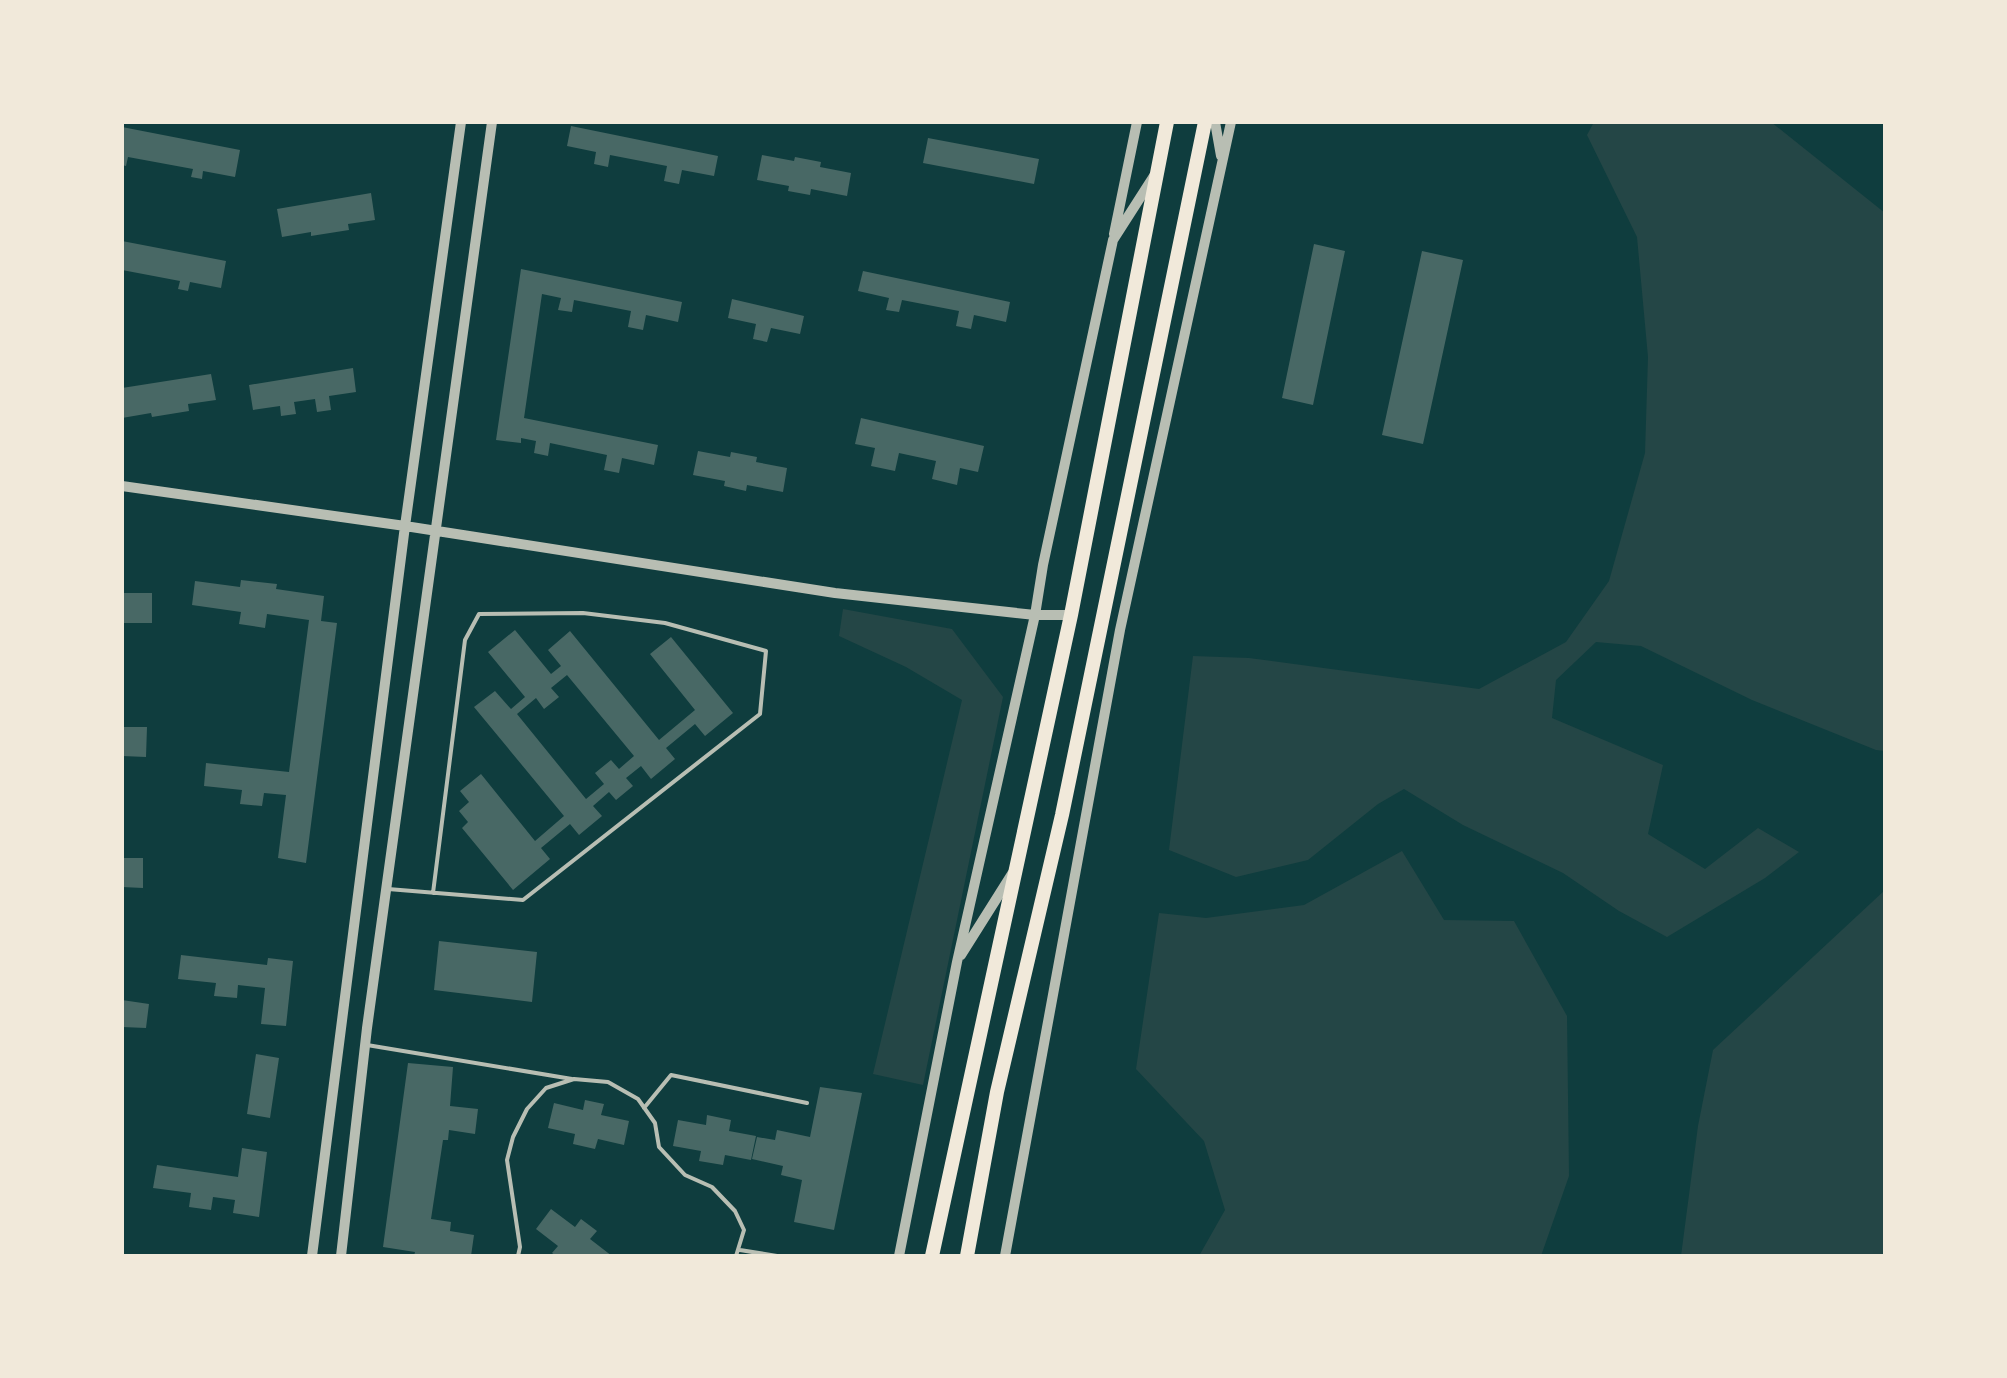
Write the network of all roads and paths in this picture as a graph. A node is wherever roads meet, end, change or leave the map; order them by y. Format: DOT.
graph roads {
  1 [pos="461,122"];
  2 [pos="492,122"];
  3 [pos="1137,122"];
  4 [pos="1167,122"];
  5 [pos="1205,122"];
  6 [pos="1215,122"];
  7 [pos="1231,122"];
  8 [pos="1222,162"];
  9 [pos="1155,174"];
  10 [pos="1113,240"];
  11 [pos="122,486"];
  12 [pos="405,526"];
  13 [pos="433,530"];
  14 [pos="1035,615"];
  15 [pos="1071,615"];
  16 [pos="1015,869"];
  17 [pos="385,889"];
  18 [pos="433,893"];
  19 [pos="957,962"];
  20 [pos="365,1045"];
  21 [pos="574,1079"];
  22 [pos="807,1103"];
  23 [pos="644,1108"];
  24 [pos="740,1250"];
  25 [pos="312,1256"];
  26 [pos="341,1256"];
  27 [pos="518,1256"];
  28 [pos="736,1256"];
  29 [pos="777,1256"];
  30 [pos="899,1256"];
  31 [pos="932,1256"];
  32 [pos="967,1256"];
  33 [pos="1005,1256"];
  1 -- 12 [label="street"];
  2 -- 13 [label="street"];
  3 -- 10 [label="street"];
  4 -- 9 [label="main road"];
  5 -- 32 [label="main road"];
  6 -- 8 [label="street"];
  7 -- 8 [label="street"];
  8 -- 33 [label="street"];
  9 -- 10 [label="street"];
  9 -- 15 [label="main road"];
  10 -- 14 [label="street"];
  11 -- 12 [label="street"];
  12 -- 13 [label="street"];
  12 -- 25 [label="street"];
  13 -- 14 [label="street"];
  13 -- 17 [label="street"];
  14 -- 15 [label="street"];
  14 -- 19 [label="street"];
  15 -- 16 [label="main road"];
  16 -- 19 [label="street"];
  16 -- 31 [label="main road"];
  17 -- 18 [label="lane"];
  17 -- 20 [label="street"];
  18 -- 18 [label="lane"];
  19 -- 30 [label="street"];
  20 -- 21 [label="lane"];
  20 -- 26 [label="street"];
  21 -- 23 [label="lane"];
  21 -- 27 [label="lane"];
  22 -- 23 [label="lane"];
  23 -- 24 [label="lane"];
  24 -- 28 [label="lane"];
  24 -- 29 [label="lane"];
}
